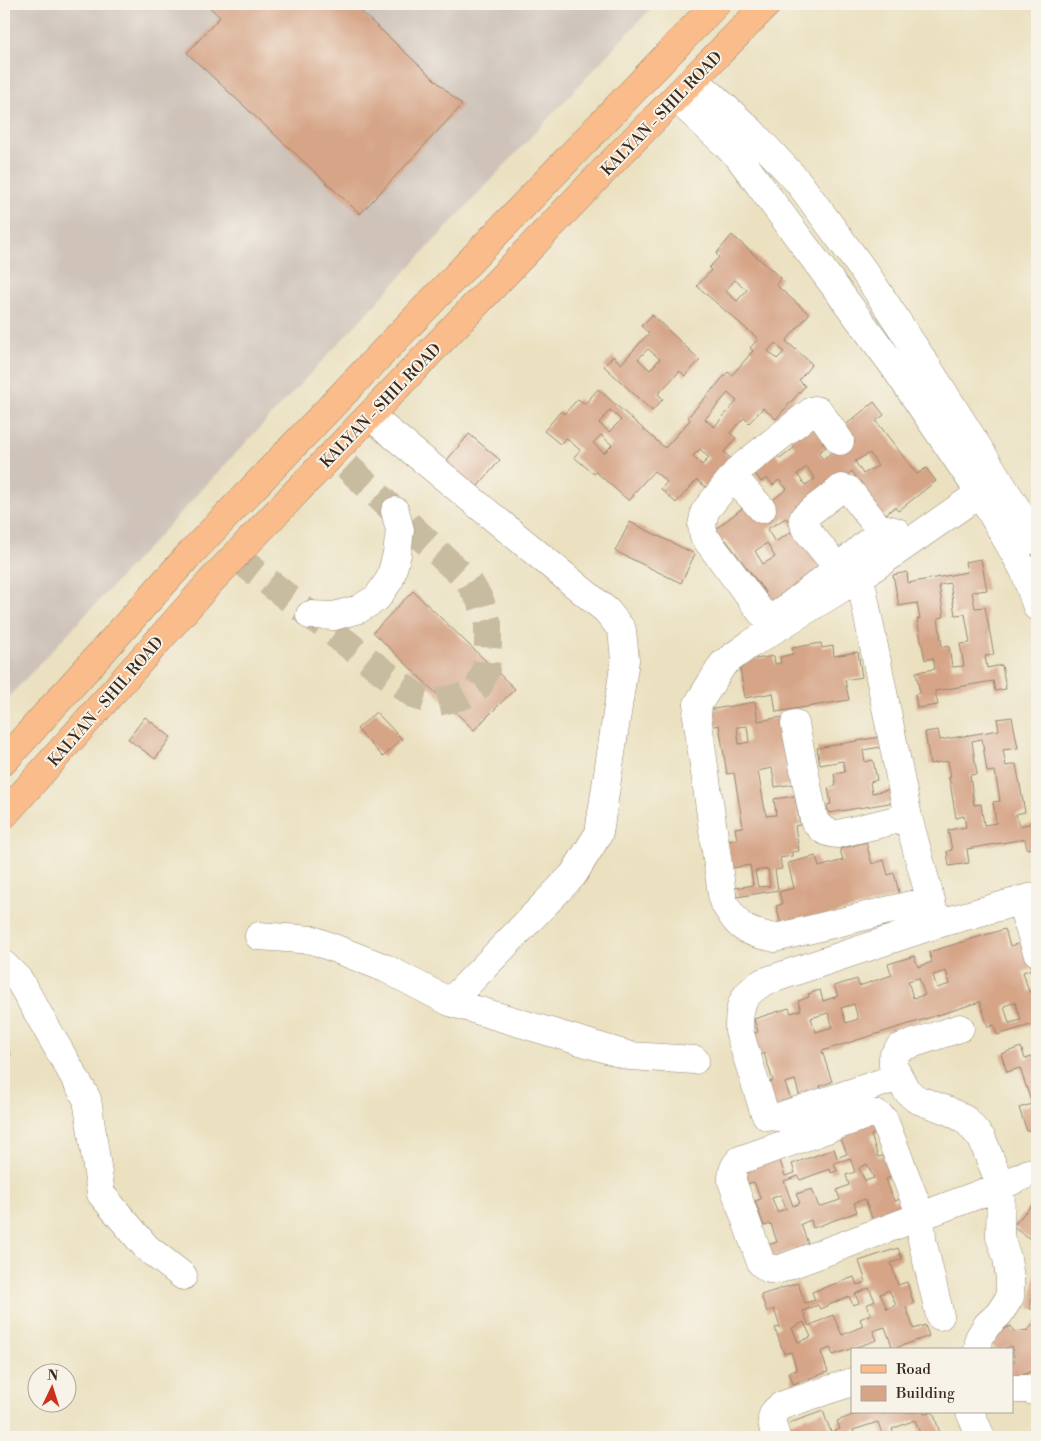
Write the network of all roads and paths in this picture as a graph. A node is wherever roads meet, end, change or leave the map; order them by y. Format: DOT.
graph roads {
  1 [pos="716,4"];
  2 [pos="767,4"];
  3 [pos="694,79"];
  4 [pos="676,98"];
  5 [pos="370,416"];
  6 [pos="840,441"];
  7 [pos="733,477"];
  8 [pos="980,493"];
  9 [pos="762,509"];
  10 [pos="395,511"];
  11 [pos="881,531"];
  12 [pos="1037,541"];
  13 [pos="905,545"];
  14 [pos="848,572"];
  15 [pos="1037,607"];
  16 [pos="310,615"];
  17 [pos="795,724"];
  18 [pos="4,761"];
  19 [pos="4,815"];
  20 [pos="908,817"];
  21 [pos="1029,898"];
  22 [pos="934,912"];
  23 [pos="259,936"];
  24 [pos="1037,952"];
  25 [pos="4,965"];
  26 [pos="450,1002"];
  27 [pos="960,1028"];
  28 [pos="695,1060"];
  29 [pos="899,1077"];
  30 [pos="1037,1172"];
  31 [pos="1001,1186"];
  32 [pos="920,1216"];
  33 [pos="182,1276"];
  34 [pos="940,1316"];
  35 [pos="978,1348"];
  36 [pos="851,1382"];
  37 [pos="1014,1389"];
  38 [pos="1037,1392"];
  39 [pos="971,1414"];
  40 [pos="776,1437"];
  41 [pos="980,1437"];
  1 -- 18 [label="main road, KALYAN - SHIL ROAD"];
  2 -- 3 [label="main road, KALYAN - SHIL ROAD"];
  3 -- 4 [label="main road, KALYAN - SHIL ROAD"];
  3 -- 12 [label="street"];
  4 -- 5 [label="main road, KALYAN - SHIL ROAD"];
  4 -- 8 [label="street"];
  5 -- 19 [label="main road, KALYAN - SHIL ROAD"];
  5 -- 26 [label="street"];
  6 -- 7 [label="street"];
  7 -- 9 [label="street"];
  7 -- 14 [label="street"];
  8 -- 13 [label="street"];
  8 -- 15 [label="street"];
  10 -- 16 [label="street"];
  11 -- 13 [label="street"];
  11 -- 14 [label="street"];
  11 -- 14 [label="street"];
  13 -- 14 [label="street"];
  14 -- 20 [label="street"];
  14 -- 22 [label="street"];
  17 -- 20 [label="street"];
  20 -- 22 [label="street"];
  21 -- 22 [label="street"];
  21 -- 24 [label="street"];
  22 -- 29 [label="street"];
  23 -- 26 [label="street"];
  25 -- 33 [label="street"];
  26 -- 28 [label="street"];
  27 -- 29 [label="street"];
  29 -- 31 [label="street"];
  30 -- 31 [label="street"];
  31 -- 32 [label="street"];
  31 -- 35 [label="street"];
  32 -- 32 [label="street"];
  32 -- 34 [label="street"];
  36 -- 40 [label="street"];
  37 -- 38 [label="street"];
  39 -- 41 [label="street"];
}
